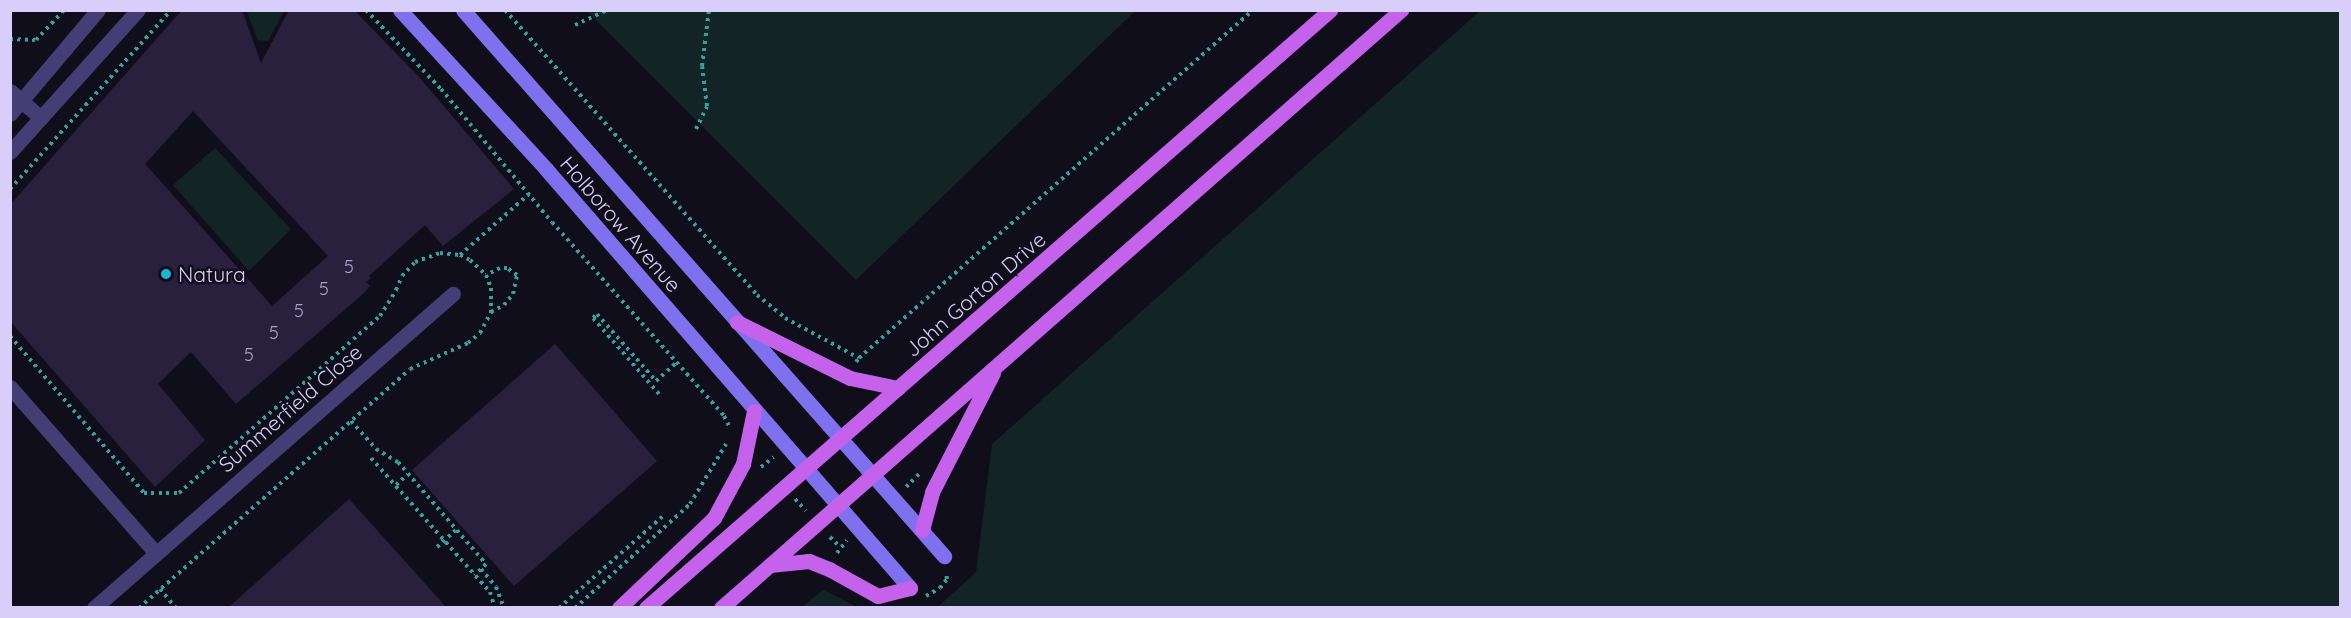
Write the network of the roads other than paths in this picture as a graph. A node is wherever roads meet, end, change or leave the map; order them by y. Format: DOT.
graph roads {
  1 [pos="98,10"];
  2 [pos="138,10"];
  3 [pos="400,10"];
  4 [pos="463,10"];
  5 [pos="1330,10"];
  6 [pos="1401,10"];
  7 [pos="16,96"];
  8 [pos="10,114"];
  9 [pos="41,118"];
  10 [pos="10,152"];
  11 [pos="453,294"];
  12 [pos="738,322"];
  13 [pos="998,365"];
  14 [pos="10,387"];
  15 [pos="898,388"];
  16 [pos="754,411"];
  17 [pos="841,438"];
  18 [pos="806,470"];
  19 [pos="873,474"];
  20 [pos="837,506"];
  21 [pos="922,530"];
  22 [pos="156,553"];
  23 [pos="944,556"];
  24 [pos="770,565"];
  25 [pos="93,608"];
  26 [pos="619,608"];
  27 [pos="646,608"];
  28 [pos="721,608"];
  1 -- 7 [label="street"];
  2 -- 9 [label="street"];
  3 -- 16 [label="main road, Holborow Avenue"];
  4 -- 12 [label="main road, Holborow Avenue"];
  5 -- 15 [label="main road, John Gorton Drive"];
  6 -- 13 [label="main road"];
  7 -- 8 [label="street"];
  7 -- 9 [label="street"];
  9 -- 10 [label="street"];
  11 -- 22 [label="street, Summerfield Close"];
  12 -- 15 [label="main road"];
  12 -- 17 [label="main road, Holborow Avenue"];
  13 -- 19 [label="main road"];
  13 -- 21 [label="main road"];
  14 -- 22 [label="street"];
  15 -- 17 [label="main road, John Gorton Drive"];
  16 -- 18 [label="main road, Holborow Avenue"];
  16 -- 26 [label="main road"];
  17 -- 18 [label="main road, John Gorton Drive"];
  17 -- 19 [label="main road, Holborow Avenue"];
  18 -- 20 [label="main road, Holborow Avenue"];
  18 -- 27 [label="main road, John Gorton Drive"];
  19 -- 20 [label="main road"];
  19 -- 21 [label="main road, Holborow Avenue"];
  20 -- 24 [label="main road"];
  20 -- 24 [label="main road, Holborow Avenue"];
  21 -- 23 [label="main road, Holborow Avenue"];
  22 -- 25 [label="street, Summerfield Close"];
  24 -- 28 [label="main road"];
}
